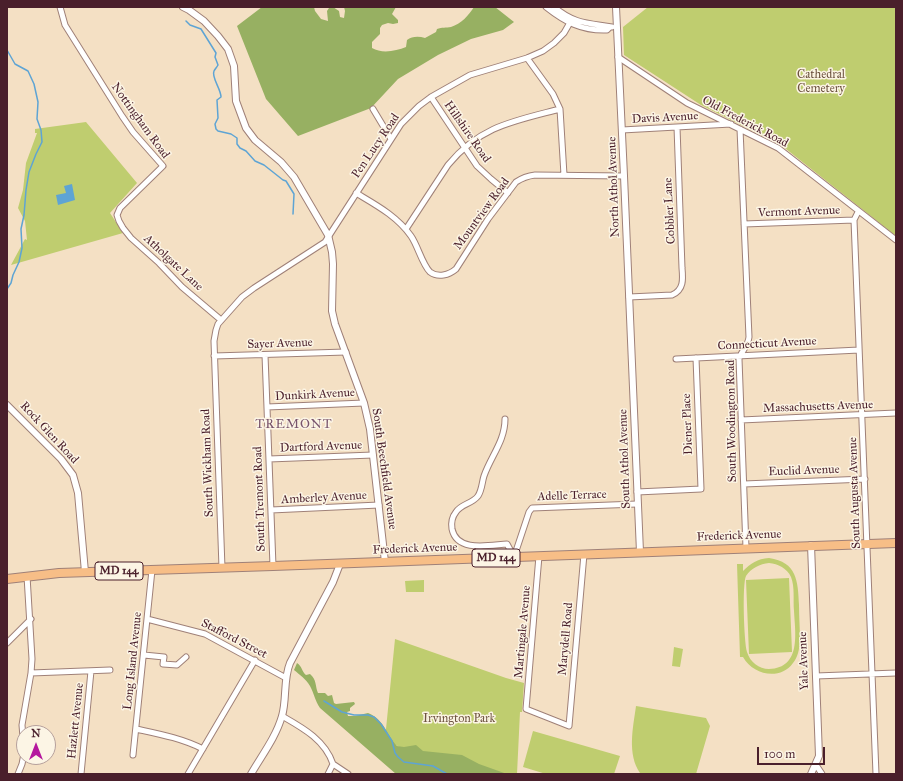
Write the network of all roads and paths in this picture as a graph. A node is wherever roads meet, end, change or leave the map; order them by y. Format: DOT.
graph roads {
  1 [pos="59,7"];
  2 [pos="183,7"];
  3 [pos="546,7"];
  4 [pos="554,7"];
  5 [pos="616,7"];
  6 [pos="571,21"];
  7 [pos="613,27"];
  8 [pos="618,57"];
  9 [pos="527,58"];
  10 [pos="430,97"];
  11 [pos="373,109"];
  12 [pos="560,109"];
  13 [pos="732,124"];
  14 [pos="677,127"];
  15 [pos="740,129"];
  16 [pos="622,130"];
  17 [pos="391,139"];
  18 [pos="464,147"];
  19 [pos="564,175"];
  20 [pos="624,176"];
  21 [pos="356,193"];
  22 [pos="508,193"];
  23 [pos="858,212"];
  24 [pos="117,215"];
  25 [pos="854,220"];
  26 [pos="744,224"];
  27 [pos="406,229"];
  28 [pos="328,235"];
  29 [pos="896,240"];
  30 [pos="629,298"];
  31 [pos="221,320"];
  32 [pos="859,350"];
  33 [pos="346,352"];
  34 [pos="264,355"];
  35 [pos="214,356"];
  36 [pos="739,356"];
  37 [pos="696,358"];
  38 [pos="676,359"];
  39 [pos="632,365"];
  40 [pos="364,403"];
  41 [pos="7,405"];
  42 [pos="266,408"];
  43 [pos="896,413"];
  44 [pos="862,415"];
  45 [pos="505,419"];
  46 [pos="741,420"];
  47 [pos="373,455"];
  48 [pos="268,459"];
  49 [pos="864,479"];
  50 [pos="744,484"];
  51 [pos="637,492"];
  52 [pos="637,504"];
  53 [pos="379,505"];
  54 [pos="270,510"];
  55 [pos="896,542"];
  56 [pos="867,543"];
  57 [pos="811,545"];
  58 [pos="746,548"];
  59 [pos="640,552"];
  60 [pos="584,554"];
  61 [pos="539,556"];
  62 [pos="514,557"];
  63 [pos="385,562"];
  64 [pos="340,564"];
  65 [pos="273,566"];
  66 [pos="222,568"];
  67 [pos="152,570"];
  68 [pos="85,572"];
  69 [pos="27,576"];
  70 [pos="7,579"];
  71 [pos="30,619"];
  72 [pos="147,619"];
  73 [pos="7,643"];
  74 [pos="144,656"];
  75 [pos="186,657"];
  76 [pos="255,660"];
  77 [pos="110,670"];
  78 [pos="91,671"];
  79 [pos="31,673"];
  80 [pos="896,673"];
  81 [pos="872,674"];
  82 [pos="816,676"];
  83 [pos="286,678"];
  84 [pos="526,709"];
  85 [pos="282,716"];
  86 [pos="22,725"];
  87 [pos="136,729"];
  88 [pos="203,748"];
  89 [pos="133,755"];
  90 [pos="333,764"];
  91 [pos="816,765"];
  92 [pos="81,774"];
  93 [pos="188,774"];
  94 [pos="251,774"];
  95 [pos="328,774"];
  96 [pos="348,774"];
  97 [pos="811,774"];
  98 [pos="822,774"];
  99 [pos="876,774"];
  1 -- 24 [label="street, Nottingham Road"];
  2 -- 28 [label="street, South Beechfield Avenue"];
  3 -- 6 [label="street"];
  4 -- 6 [label="street"];
  5 -- 7 [label="street, North Athol Avenue"];
  6 -- 7 [label="street"];
  6 -- 9 [label="street, Pen Lucy Road"];
  7 -- 8 [label="street, North Athol Avenue"];
  8 -- 13 [label="street, Old Frederick Road"];
  8 -- 16 [label="street, North Athol Avenue"];
  9 -- 10 [label="street, Pen Lucy Road"];
  9 -- 12 [label="street"];
  10 -- 17 [label="street, Pen Lucy Road"];
  10 -- 18 [label="street, Hillshire Road"];
  11 -- 17 [label="street"];
  12 -- 18 [label="street"];
  12 -- 19 [label="street"];
  13 -- 14 [label="street, Davis Avenue"];
  13 -- 15 [label="street, Old Frederick Road"];
  14 -- 16 [label="street, Davis Avenue"];
  14 -- 30 [label="street, Cobbler Lane"];
  15 -- 23 [label="street, Old Frederick Road"];
  15 -- 26 [label="street, South Woodington Road"];
  16 -- 20 [label="street, North Athol Avenue"];
  17 -- 21 [label="street, Pen Lucy Road"];
  18 -- 22 [label="street, Hillshire Road"];
  18 -- 27 [label="street"];
  19 -- 20 [label="street, Mountview Road"];
  19 -- 22 [label="street, Mountview Road"];
  20 -- 30 [label="street, North Athol Avenue"];
  21 -- 27 [label="street"];
  21 -- 28 [label="street, Pen Lucy Road"];
  22 -- 27 [label="street, Mountview Road"];
  23 -- 25 [label="street, South Augusta Avenue"];
  23 -- 29 [label="street, Old Frederick Road"];
  24 -- 31 [label="street, Atholgate Lane"];
  25 -- 26 [label="street, Vermont Avenue"];
  25 -- 32 [label="street, South Augusta Avenue"];
  26 -- 36 [label="street, South Woodington Road"];
  28 -- 31 [label="street, Pen Lucy Road"];
  28 -- 33 [label="street, South Beechfield Avenue"];
  30 -- 39 [label="street, North Athol Avenue"];
  31 -- 35 [label="street, South Wickham Road"];
  32 -- 36 [label="street, Connecticut Avenue"];
  32 -- 44 [label="street, South Augusta Avenue"];
  33 -- 34 [label="street, Sayer Avenue"];
  33 -- 40 [label="street, South Beechfield Avenue"];
  34 -- 35 [label="street, Sayer Avenue"];
  34 -- 42 [label="street, South Tremont Road"];
  35 -- 66 [label="street, South Wickham Road"];
  36 -- 37 [label="street, Connecticut Avenue"];
  36 -- 46 [label="street, South Woodington Road"];
  37 -- 38 [label="street, Connecticut Avenue"];
  37 -- 51 [label="street, Diener Place"];
  39 -- 51 [label="street, South Athol Avenue"];
  40 -- 42 [label="street, Dunkirk Avenue"];
  40 -- 47 [label="street, South Beechfield Avenue"];
  41 -- 68 [label="street, Rock Glen Road"];
  42 -- 48 [label="street, South Tremont Road"];
  43 -- 44 [label="street, Massachusetts Avenue"];
  44 -- 46 [label="street, Massachusetts Avenue"];
  44 -- 49 [label="street, South Augusta Avenue"];
  45 -- 62 [label="street"];
  46 -- 50 [label="street, South Woodington Road"];
  47 -- 48 [label="street, Dartford Avenue"];
  47 -- 53 [label="street, South Beechfield Avenue"];
  48 -- 54 [label="street, South Tremont Road"];
  49 -- 50 [label="street, Euclid Avenue"];
  49 -- 56 [label="street, South Augusta Avenue"];
  50 -- 58 [label="street, South Woodington Road"];
  51 -- 52 [label="street, South Athol Avenue"];
  52 -- 59 [label="street, South Athol Avenue"];
  52 -- 62 [label="street, Adelle Terrace"];
  53 -- 54 [label="street, Amberley Avenue"];
  53 -- 63 [label="street, South Beechfield Avenue"];
  54 -- 65 [label="street, South Tremont Road"];
  55 -- 56 [label="main road, Frederick Avenue / MD 144"];
  56 -- 57 [label="main road, Frederick Avenue / MD 144"];
  56 -- 81 [label="street, South Augusta Avenue"];
  57 -- 58 [label="main road, Frederick Avenue / MD 144"];
  57 -- 82 [label="street, Yale Avenue"];
  58 -- 59 [label="main road, Frederick Avenue / MD 144"];
  59 -- 60 [label="main road, Frederick Avenue / MD 144"];
  60 -- 61 [label="main road, Frederick Avenue / MD 144"];
  60 -- 84 [label="street, Marydell Road"];
  61 -- 62 [label="main road, Frederick Avenue / MD 144"];
  61 -- 84 [label="street, Martingale Avenue"];
  62 -- 63 [label="main road, Frederick Avenue / MD 144"];
  63 -- 64 [label="main road, Frederick Avenue / MD 144"];
  64 -- 65 [label="main road, Frederick Avenue / MD 144"];
  64 -- 83 [label="street"];
  65 -- 66 [label="main road, Frederick Avenue / MD 144"];
  66 -- 67 [label="main road, Frederick Avenue / MD 144"];
  67 -- 68 [label="main road, Frederick Avenue / MD 144"];
  67 -- 72 [label="street, Long Island Avenue"];
  68 -- 69 [label="main road, Frederick Avenue / MD 144"];
  69 -- 70 [label="main road, Frederick Avenue / MD 144"];
  69 -- 71 [label="street"];
  71 -- 73 [label="street"];
  71 -- 79 [label="street"];
  72 -- 74 [label="street, Long Island Avenue"];
  72 -- 76 [label="street, Stafford Street"];
  74 -- 75 [label="street"];
  74 -- 87 [label="street, Long Island Avenue"];
  76 -- 83 [label="street, Stafford Street"];
  76 -- 88 [label="street"];
  77 -- 78 [label="street"];
  78 -- 79 [label="street"];
  78 -- 92 [label="street, Hazlett Avenue"];
  79 -- 86 [label="street"];
  80 -- 81 [label="street"];
  81 -- 82 [label="street"];
  81 -- 99 [label="street, South Augusta Avenue"];
  82 -- 91 [label="street, Yale Avenue"];
  83 -- 85 [label="street"];
  85 -- 90 [label="street"];
  85 -- 94 [label="street"];
  87 -- 88 [label="street"];
  87 -- 89 [label="street, Long Island Avenue"];
  88 -- 93 [label="street"];
  90 -- 95 [label="street"];
  90 -- 96 [label="street"];
  91 -- 97 [label="street, Yale Avenue"];
  91 -- 98 [label="street"];
}
